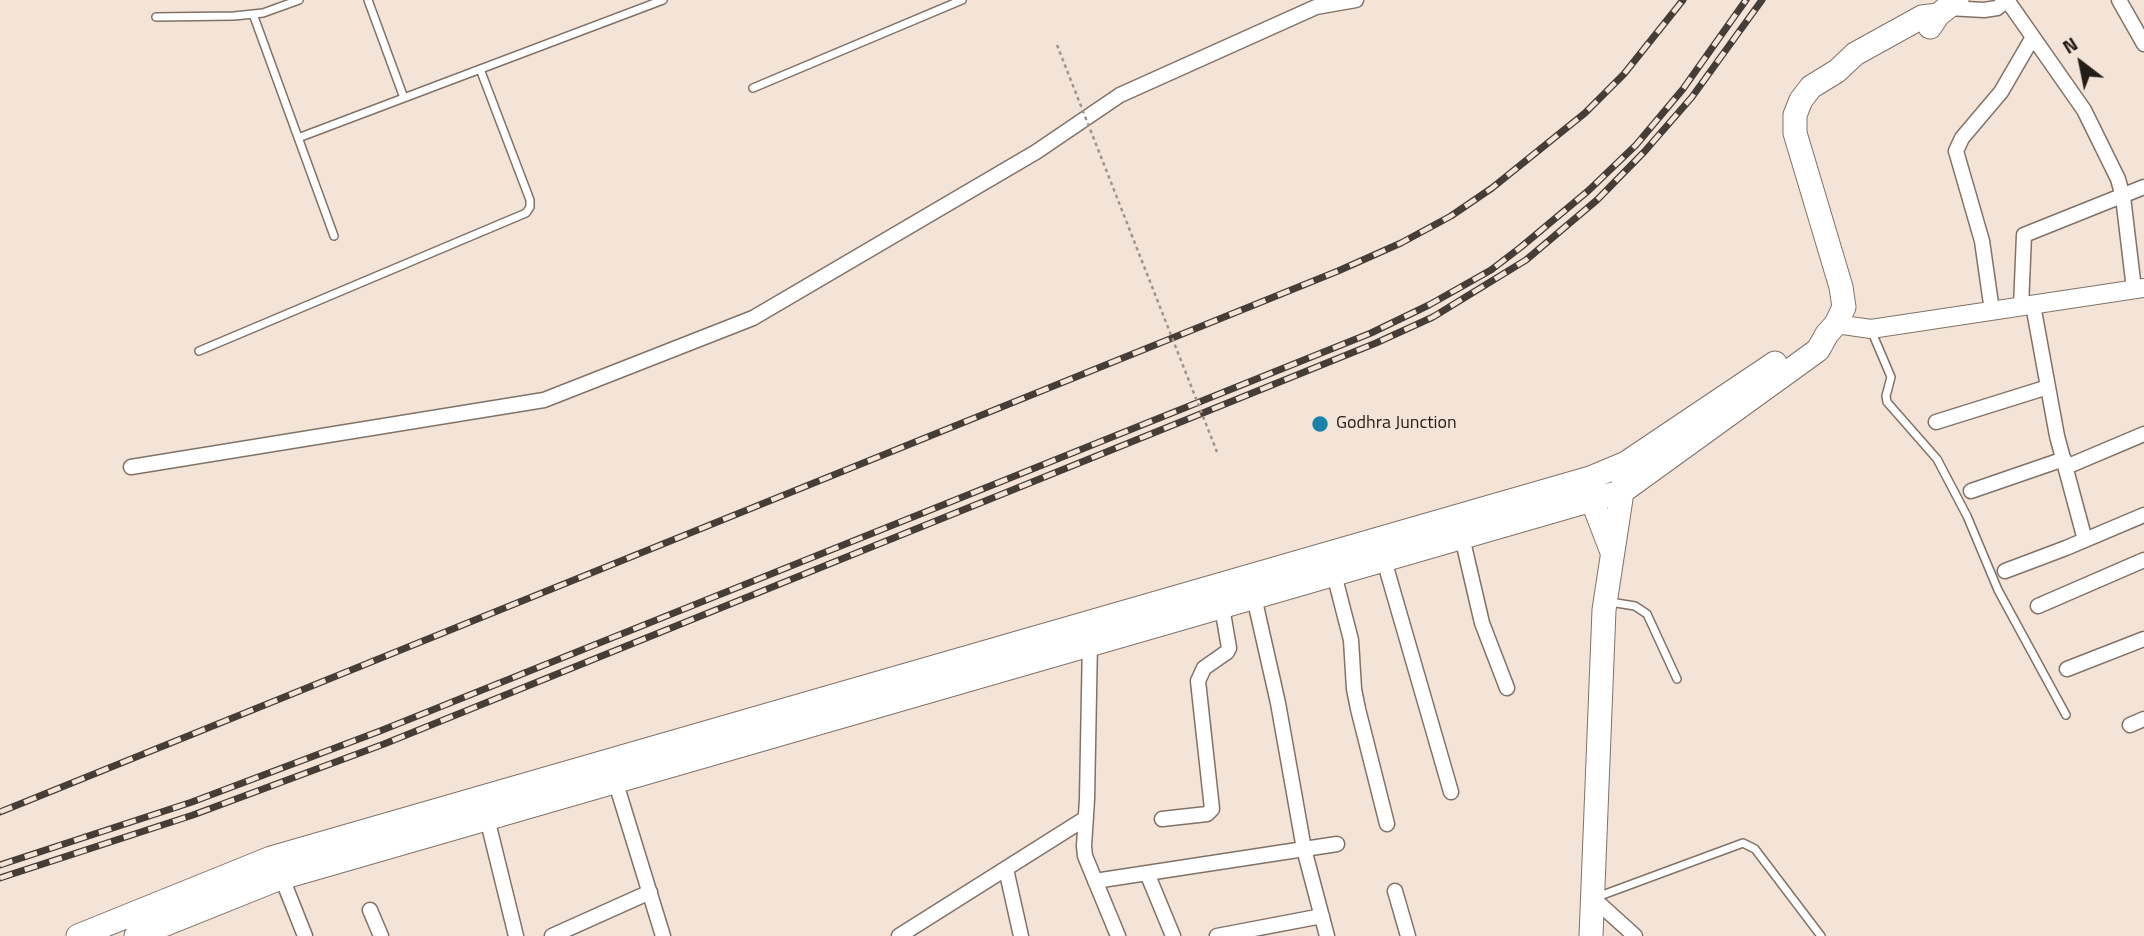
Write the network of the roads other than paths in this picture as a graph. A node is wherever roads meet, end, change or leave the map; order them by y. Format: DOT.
graph roads {
  1 [pos="299,0"];
  2 [pos="368,0"];
  3 [pos="663,0"];
  4 [pos="962,0"];
  5 [pos="1356,0"];
  6 [pos="2007,0"];
  7 [pos="2119,0"];
  8 [pos="1948,8"];
  9 [pos="253,14"];
  10 [pos="156,18"];
  11 [pos="2033,37"];
  12 [pos="2144,44"];
  13 [pos="480,69"];
  14 [pos="752,88"];
  15 [pos="404,98"];
  16 [pos="298,138"];
  17 [pos="2144,187"];
  18 [pos="2123,197"];
  19 [pos="334,236"];
  20 [pos="2139,289"];
  21 [pos="2027,306"];
  22 [pos="1992,311"];
  23 [pos="1832,329"];
  24 [pos="1871,329"];
  25 [pos="199,351"];
  26 [pos="2048,387"];
  27 [pos="1936,422"];
  28 [pos="2144,434"];
  29 [pos="1626,463"];
  30 [pos="2065,463"];
  31 [pos="131,467"];
  32 [pos="1591,489"];
  33 [pos="1623,491"];
  34 [pos="1971,491"];
  35 [pos="2144,514"];
  36 [pos="1462,537"];
  37 [pos="2085,540"];
  38 [pos="1613,555"];
  39 [pos="1384,560"];
  40 [pos="2144,560"];
  41 [pos="2005,571"];
  42 [pos="1334,574"];
  43 [pos="1254,597"];
  44 [pos="1606,601"];
  45 [pos="2038,606"];
  46 [pos="1222,607"];
  47 [pos="1088,634"];
  48 [pos="2144,639"];
  49 [pos="2067,668"];
  50 [pos="1677,679"];
  51 [pos="1507,688"];
  52 [pos="2066,715"];
  53 [pos="612,771"];
  54 [pos="1451,792"];
  55 [pos="488,818"];
  56 [pos="1086,818"];
  57 [pos="1162,819"];
  58 [pos="1387,824"];
  59 [pos="1337,844"];
  60 [pos="1304,849"];
  61 [pos="1006,869"];
  62 [pos="1147,873"];
  63 [pos="282,878"];
  64 [pos="1095,881"];
  65 [pos="1395,891"];
  66 [pos="650,892"];
  67 [pos="1593,898"];
  68 [pos="370,910"];
  69 [pos="1322,916"];
  70 [pos="91,934"];
  71 [pos="136,936"];
  72 [pos="305,936"];
  73 [pos="381,936"];
  74 [pos="516,936"];
  75 [pos="552,936"];
  76 [pos="663,936"];
  77 [pos="899,936"];
  78 [pos="1021,936"];
  79 [pos="1118,936"];
  80 [pos="1173,936"];
  81 [pos="1217,936"];
  82 [pos="1326,936"];
  83 [pos="1408,936"];
  84 [pos="1591,936"];
  85 [pos="1634,936"];
  86 [pos="1821,936"];
  1 -- 9 [label="lane"];
  2 -- 15 [label="lane"];
  3 -- 13 [label="lane"];
  4 -- 14 [label="lane"];
  5 -- 31 [label="street"];
  6 -- 8 [label="street"];
  6 -- 11 [label="street"];
  7 -- 12 [label="street"];
  8 -- 23 [label="main road"];
  9 -- 10 [label="lane"];
  9 -- 16 [label="lane"];
  11 -- 18 [label="street"];
  11 -- 22 [label="street"];
  13 -- 15 [label="lane"];
  13 -- 25 [label="lane"];
  15 -- 16 [label="lane"];
  16 -- 19 [label="lane"];
  17 -- 18 [label="street"];
  18 -- 20 [label="street"];
  18 -- 21 [label="street"];
  20 -- 21 [label="street"];
  21 -- 22 [label="street"];
  21 -- 26 [label="street"];
  22 -- 24 [label="street"];
  23 -- 24 [label="street"];
  23 -- 29 [label="main road"];
  23 -- 33 [label="main road"];
  24 -- 52 [label="lane"];
  26 -- 27 [label="street"];
  26 -- 30 [label="street"];
  28 -- 30 [label="street"];
  29 -- 32 [label="main road"];
  29 -- 33 [label="main road"];
  30 -- 34 [label="street"];
  30 -- 37 [label="street"];
  32 -- 33 [label="main road"];
  32 -- 36 [label="main road"];
  32 -- 38 [label="main road"];
  32 -- 47 [label="main road"];
  33 -- 38 [label="main road"];
  35 -- 37 [label="street"];
  36 -- 39 [label="main road"];
  36 -- 51 [label="street"];
  37 -- 41 [label="street"];
  38 -- 44 [label="main road"];
  39 -- 42 [label="main road"];
  39 -- 54 [label="street"];
  40 -- 45 [label="street"];
  42 -- 43 [label="main road"];
  42 -- 58 [label="street"];
  43 -- 46 [label="main road"];
  43 -- 60 [label="street"];
  44 -- 50 [label="lane"];
  44 -- 67 [label="main road"];
  46 -- 47 [label="main road"];
  46 -- 57 [label="street"];
  47 -- 53 [label="main road"];
  47 -- 56 [label="street"];
  48 -- 49 [label="street"];
  53 -- 55 [label="main road"];
  53 -- 66 [label="street"];
  53 -- 70 [label="main road"];
  55 -- 63 [label="main road"];
  55 -- 74 [label="street"];
  56 -- 61 [label="street"];
  56 -- 64 [label="street"];
  59 -- 60 [label="street"];
  60 -- 62 [label="street"];
  60 -- 69 [label="street"];
  61 -- 77 [label="street"];
  61 -- 78 [label="street"];
  62 -- 64 [label="street"];
  62 -- 80 [label="street"];
  63 -- 71 [label="main road"];
  63 -- 72 [label="street"];
  64 -- 79 [label="street"];
  65 -- 83 [label="street"];
  66 -- 75 [label="street"];
  66 -- 76 [label="street"];
  67 -- 84 [label="main road"];
  67 -- 85 [label="street"];
  67 -- 86 [label="lane"];
  68 -- 73 [label="street"];
  69 -- 81 [label="street"];
  69 -- 82 [label="street"];
}
